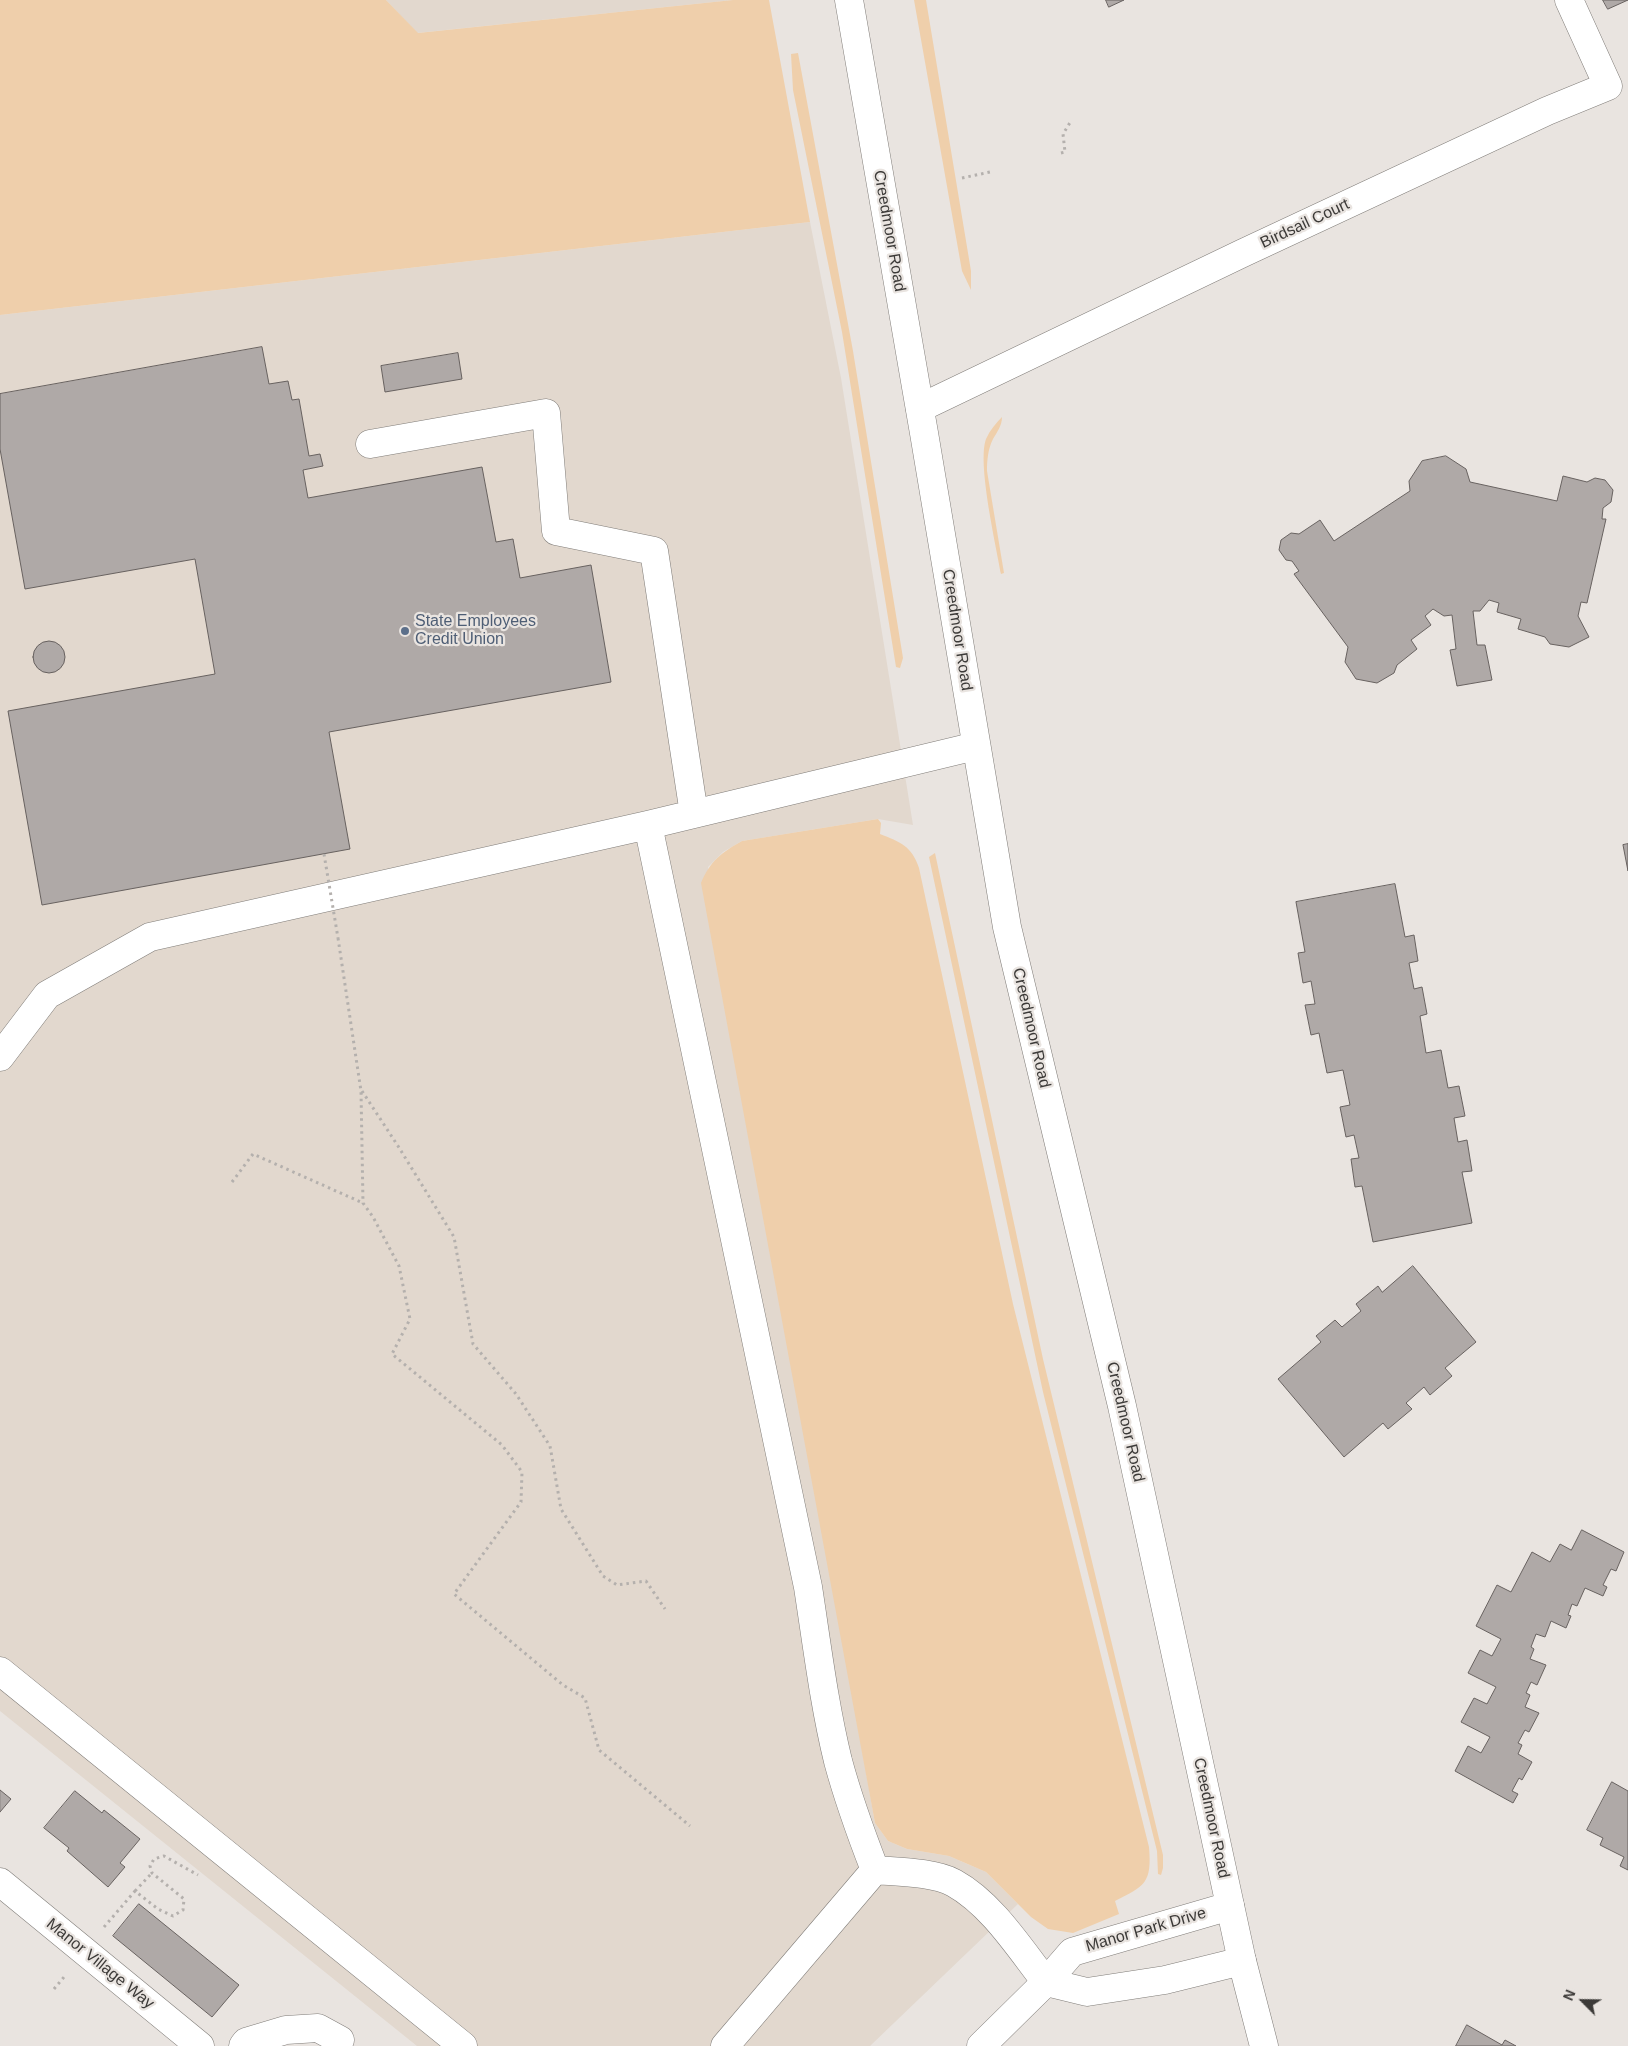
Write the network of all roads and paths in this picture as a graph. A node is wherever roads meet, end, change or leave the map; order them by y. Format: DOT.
graph roads {
  1 [pos="849,0"];
  2 [pos="1568,0"];
  3 [pos="1071,121"];
  4 [pos="1061,153"];
  5 [pos="990,172"];
  6 [pos="962,178"];
  7 [pos="920,408"];
  8 [pos="370,444"];
  9 [pos="976,746"];
  10 [pos="694,814"];
  11 [pos="648,825"];
  12 [pos="324,854"];
  13 [pos="0,1057"];
  14 [pos="361,1091"];
  15 [pos="232,1182"];
  16 [pos="363,1203"];
  17 [pos="665,1609"];
  18 [pos="0,1671"];
  19 [pos="690,1826"];
  20 [pos="230,1857"];
  21 [pos="874,1870"];
  22 [pos="152,1873"];
  23 [pos="0,1882"];
  24 [pos="135,1892"];
  25 [pos="1230,1906"];
  26 [pos="102,1929"];
  27 [pos="1242,1961"];
  28 [pos="1046,1982"];
  29 [pos="340,2040"];
  30 [pos="200,2046"];
  31 [pos="243,2046"];
  32 [pos="463,2046"];
  33 [pos="725,2046"];
  34 [pos="981,2046"];
  35 [pos="1264,2046"];
  1 -- 7 [label="main road, Creedmoor Road"];
  2 -- 7 [label="main road, Birdsail Court"];
  3 -- 4 [label="path"];
  5 -- 6 [label="path"];
  7 -- 9 [label="main road, Creedmoor Road"];
  8 -- 10 [label="main road"];
  9 -- 10 [label="main road"];
  9 -- 25 [label="main road, Creedmoor Road"];
  10 -- 11 [label="main road"];
  11 -- 13 [label="main road"];
  11 -- 21 [label="main road"];
  12 -- 14 [label="path, bridge"];
  14 -- 16 [label="path"];
  14 -- 17 [label="path"];
  15 -- 16 [label="path"];
  16 -- 19 [label="path"];
  18 -- 20 [label="main road"];
  20 -- 22 [label="path"];
  20 -- 32 [label="main road"];
  21 -- 28 [label="main road"];
  21 -- 33 [label="main road"];
  22 -- 24 [label="path"];
  22 -- 24 [label="path"];
  23 -- 30 [label="main road, Manor Village Way"];
  24 -- 26 [label="path"];
  25 -- 27 [label="main road, Creedmoor Road"];
  25 -- 28 [label="main road, Manor Park Drive"];
  27 -- 28 [label="main road"];
  27 -- 35 [label="main road, Creedmoor Road"];
  28 -- 34 [label="main road, Manor Park Drive"];
  29 -- 31 [label="main road"];
}
